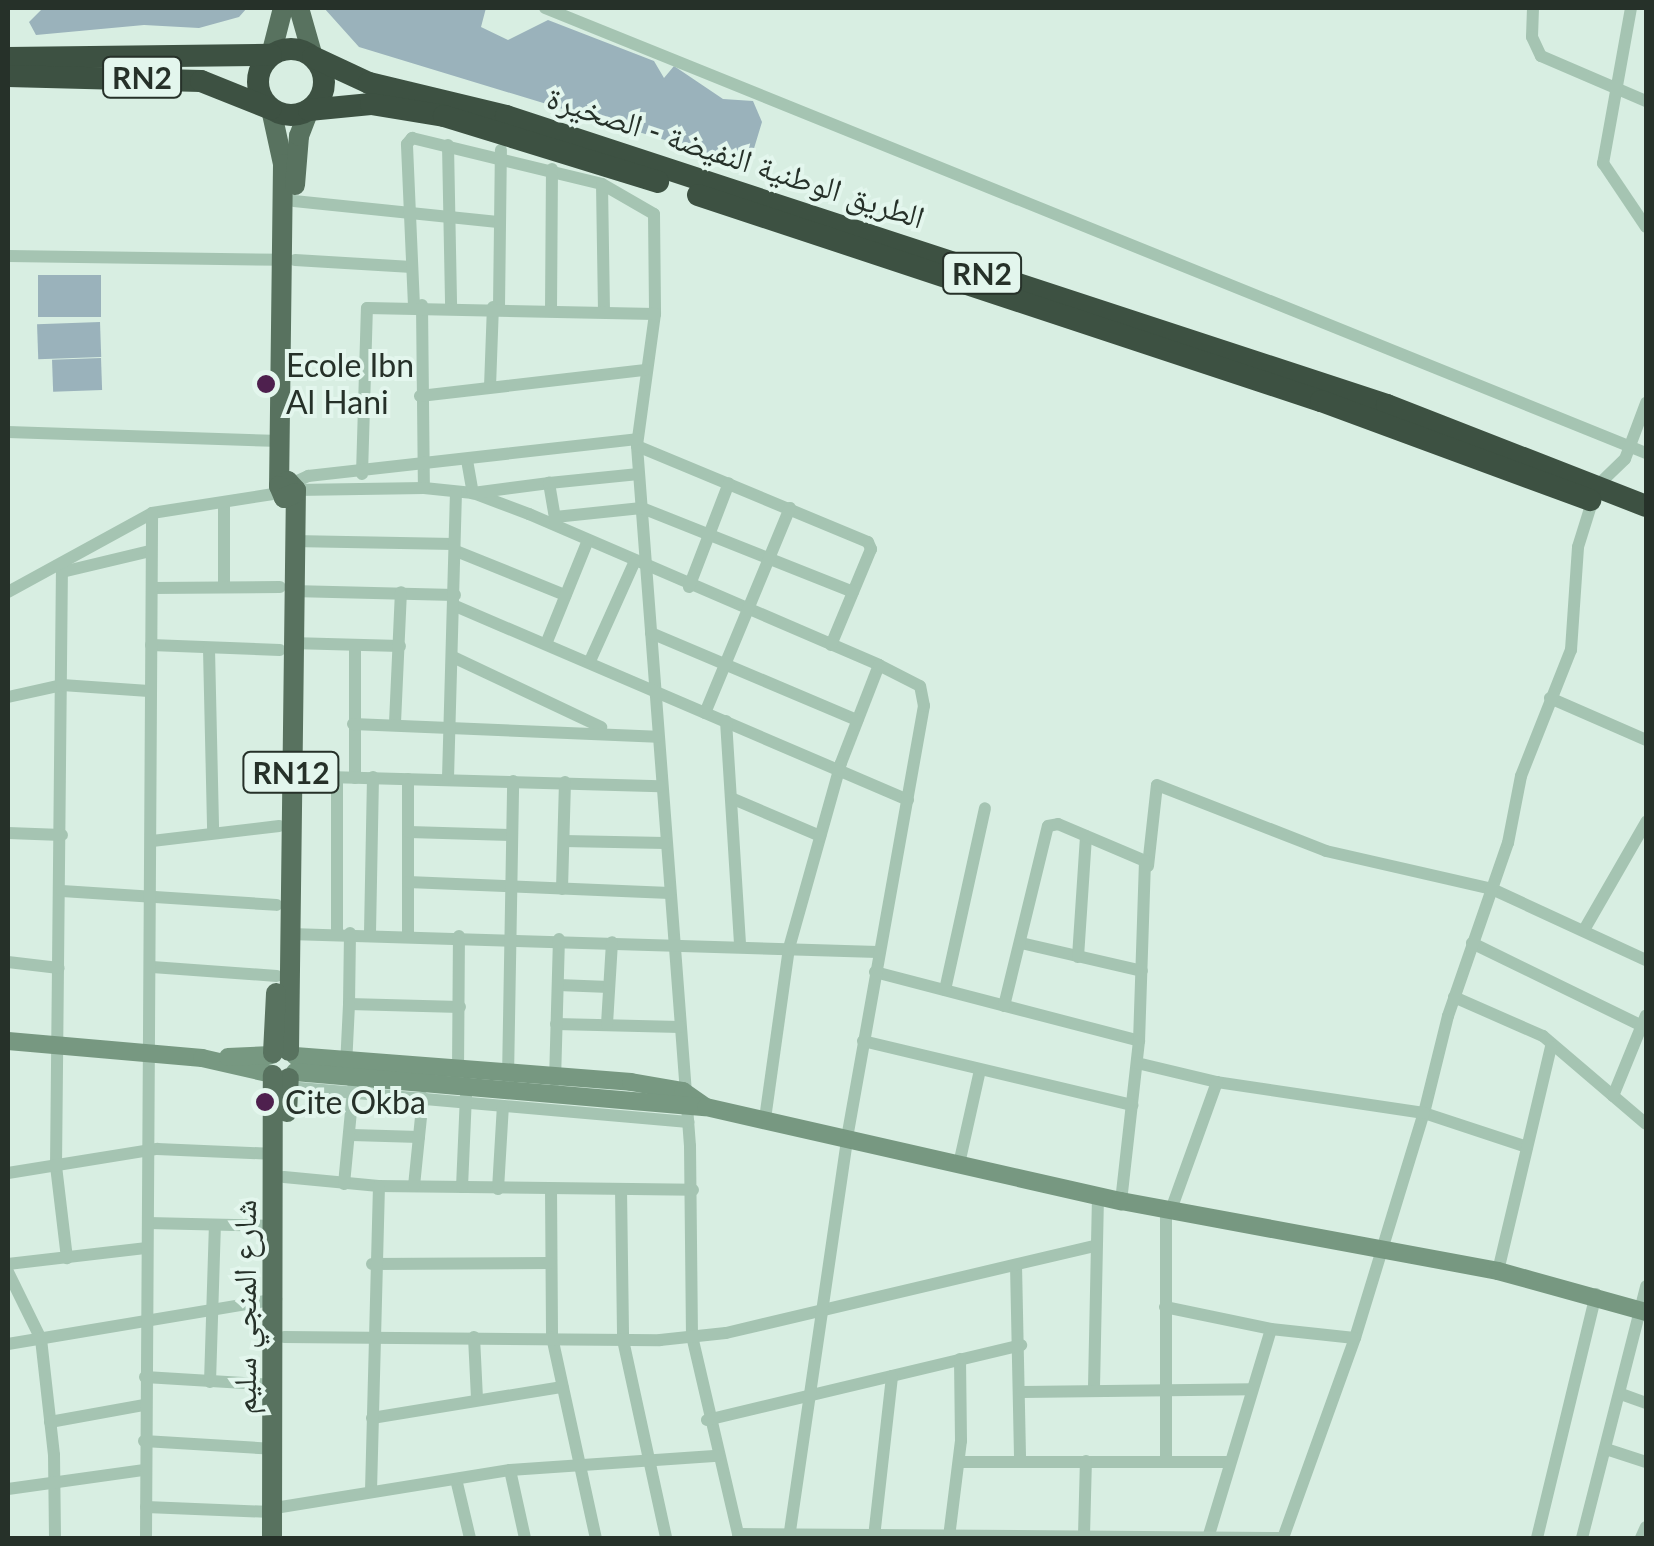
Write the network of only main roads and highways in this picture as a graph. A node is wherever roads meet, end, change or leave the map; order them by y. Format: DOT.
graph roads {
  1 [pos="282,8"];
  2 [pos="303,13"];
  3 [pos="272,55"];
  4 [pos="313,56"];
  5 [pos="8,58"];
  6 [pos="8,76"];
  7 [pos="271,109"];
  8 [pos="309,110"];
  9 [pos="503,134"];
  10 [pos="289,260"];
  11 [pos="288,489"];
  12 [pos="1594,494"];
  13 [pos="1646,506"];
  14 [pos="1646,522"];
  15 [pos="285,589"];
  16 [pos="285,647"];
  17 [pos="283,1067"];
  18 [pos="277,1510"];
  19 [pos="272,1538"];
  20 [pos="282,1538"];
  1 -- 3 [label="main road"];
  2 -- 4 [label="main road"];
  3 -- 4 [label="highway"];
  3 -- 5 [label="highway, RN2"];
  3 -- 7 [label="highway"];
  4 -- 8 [label="highway"];
  4 -- 9 [label="highway, الطريق الوطنية النفيضة - الصخيرة / RN2"];
  6 -- 7 [label="highway, RN2"];
  7 -- 8 [label="highway"];
  7 -- 10 [label="main road, شارع المنجي سليم / RN12"];
  8 -- 9 [label="highway, الطريق الوطنية النفيضة - الصخيرة / RN2"];
  8 -- 10 [label="main road, شارع المنجي سليم / RN12"];
  9 -- 12 [label="highway, الطريق الوطنية النفيضة - الصخيرة / RN2"];
  10 -- 11 [label="main road, شارع المنجي سليم / RN12"];
  10 -- 11 [label="main road, شارع المنجي سليم / RN12"];
  11 -- 15 [label="main road, شارع المنجي سليم / RN12"];
  11 -- 15 [label="main road, شارع المنجي سليم / RN12"];
  12 -- 13 [label="highway, الطريق الوطنية النفيضة - الصخيرة / RN2"];
  12 -- 14 [label="highway, الطريق الوطنية النفيضة - الصخيرة / RN2"];
  15 -- 16 [label="main road, شارع المنجي سليم / RN12"];
  16 -- 17 [label="main road, شارع المنجي سليم / RN12"];
  16 -- 17 [label="main road, شارع المنجي سليم / RN12"];
  17 -- 18 [label="main road, شارع المنجي سليم / RN12"];
  17 -- 18 [label="main road, شارع المنجي سليم / RN12"];
  18 -- 19 [label="main road, شارع المنجي سليم / RN12"];
  18 -- 20 [label="main road, شارع المنجي سليم / RN12"];
}
